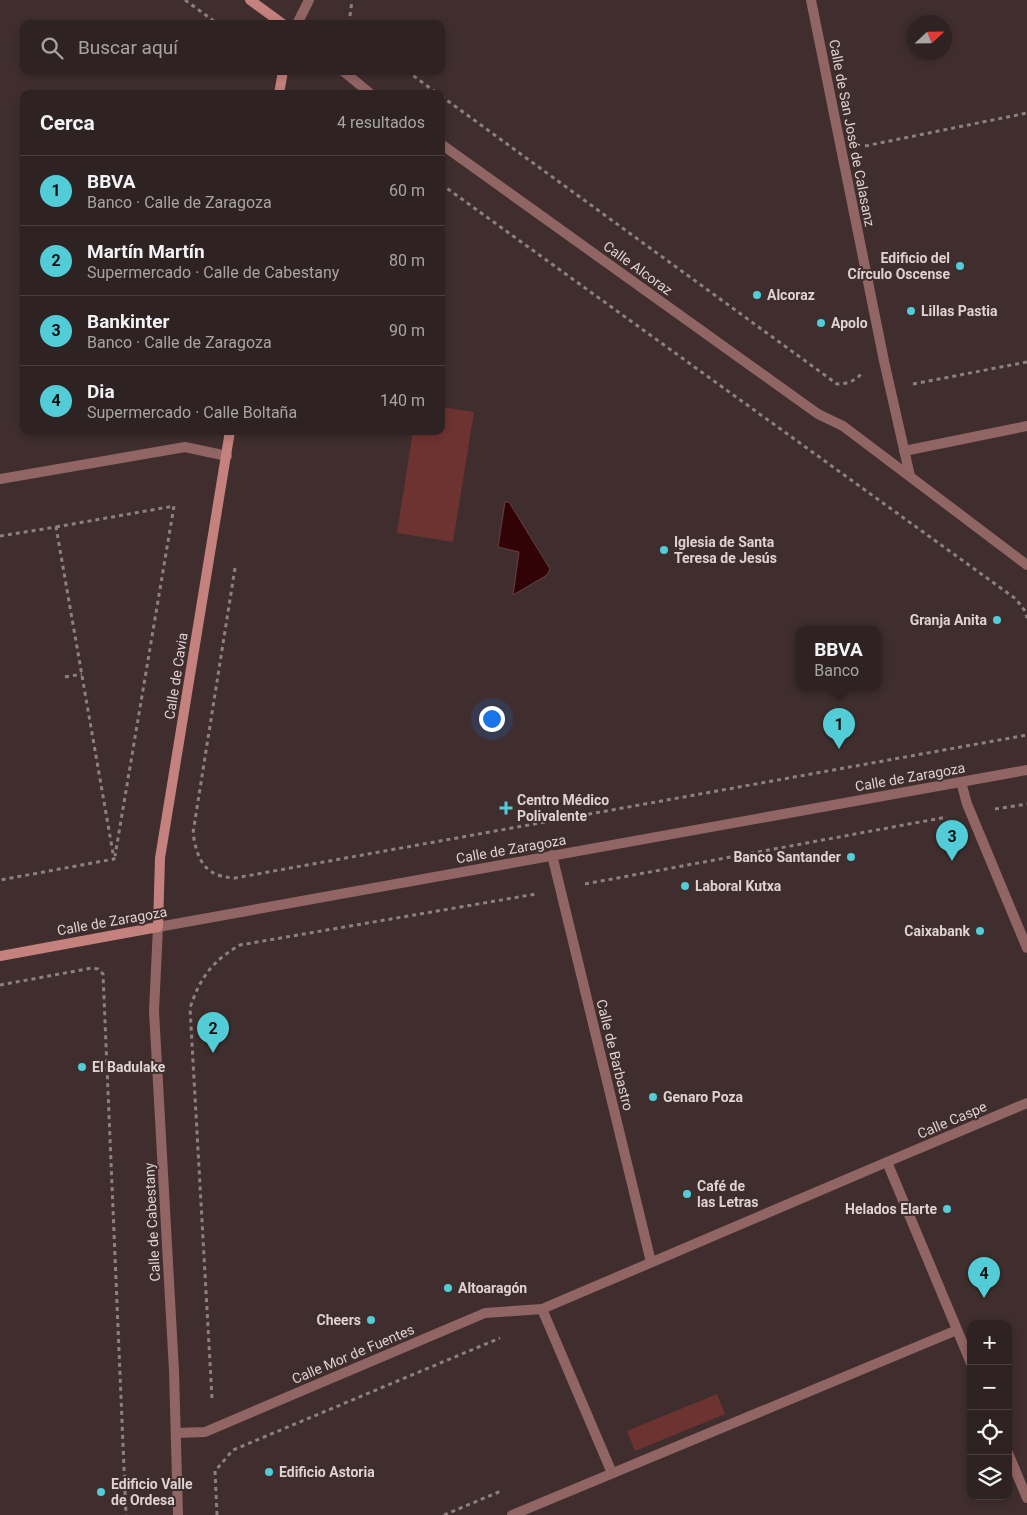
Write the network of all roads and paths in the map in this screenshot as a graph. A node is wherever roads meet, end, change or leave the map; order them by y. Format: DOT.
graph roads {
  1 [pos="185,0"];
  2 [pos="250,0"];
  3 [pos="309,0"];
  4 [pos="352,0"];
  5 [pos="811,0"];
  6 [pos="212,20"];
  7 [pos="278,20"];
  8 [pos="299,20"];
  9 [pos="350,20"];
  10 [pos="282,75"];
  11 [pos="347,75"];
  12 [pos="412,75"];
  13 [pos="280,90"];
  14 [pos="366,90"];
  15 [pos="433,90"];
  16 [pos="445,99"];
  17 [pos="1027,113"];
  18 [pos="445,147"];
  19 [pos="857,148"];
  20 [pos="445,187"];
  21 [pos="1027,362"];
  22 [pos="863,371"];
  23 [pos="906,386"];
  24 [pos="1027,426"];
  25 [pos="230,435"];
  26 [pos="904,451"];
  27 [pos="227,456"];
  28 [pos="910,476"];
  29 [pos="0,479"];
  30 [pos="56,527"];
  31 [pos="0,536"];
  32 [pos="236,559"];
  33 [pos="1027,565"];
  34 [pos="1027,618"];
  35 [pos="82,674"];
  36 [pos="65,678"];
  37 [pos="1027,735"];
  38 [pos="1027,770"];
  39 [pos="961,782"];
  40 [pos="1027,804"];
  41 [pos="970,813"];
  42 [pos="552,855"];
  43 [pos="114,859"];
  44 [pos="0,880"];
  45 [pos="583,885"];
  46 [pos="537,894"];
  47 [pos="158,927"];
  48 [pos="1027,948"];
  49 [pos="0,956"];
  50 [pos="0,985"];
  51 [pos="1027,1103"];
  52 [pos="887,1162"];
  53 [pos="651,1262"];
  54 [pos="542,1309"];
  55 [pos="957,1330"];
  56 [pos="502,1337"];
  57 [pos="967,1354"];
  58 [pos="212,1398"];
  59 [pos="176,1433"];
  60 [pos="1009,1455"];
  61 [pos="612,1473"];
  62 [pos="1027,1498"];
  63 [pos="126,1515"];
  64 [pos="178,1515"];
  65 [pos="217,1515"];
  66 [pos="512,1515"];
  1 -- 6 [label="path"];
  2 -- 7 [label="main road"];
  3 -- 8 [label="street"];
  4 -- 9 [label="path"];
  5 -- 26 [label="street, Calle de San José de Calasanz"];
  10 -- 13 [label="main road"];
  11 -- 14 [label="street"];
  12 -- 15 [label="path"];
  16 -- 22 [label="path"];
  17 -- 19 [label="path"];
  18 -- 28 [label="street, Calle Alcoraz"];
  20 -- 34 [label="path"];
  21 -- 23 [label="path"];
  24 -- 26 [label="street"];
  25 -- 27 [label="main road, Calle de Cavia"];
  26 -- 28 [label="street, Calle de San José de Calasanz"];
  27 -- 29 [label="street"];
  27 -- 47 [label="main road, Calle de Cavia"];
  28 -- 33 [label="street, Calle Alcoraz"];
  30 -- 31 [label="path"];
  30 -- 35 [label="path"];
  30 -- 43 [label="path"];
  32 -- 37 [label="path"];
  35 -- 36 [label="path"];
  35 -- 43 [label="path"];
  38 -- 39 [label="street, Calle de Zaragoza"];
  39 -- 41 [label="street"];
  39 -- 42 [label="street, Calle de Zaragoza"];
  40 -- 41 [label="path"];
  41 -- 45 [label="path"];
  41 -- 48 [label="street"];
  42 -- 47 [label="street, Calle de Zaragoza"];
  42 -- 53 [label="street, Calle de Barbastro"];
  43 -- 44 [label="path"];
  46 -- 58 [label="path"];
  47 -- 49 [label="main road, Calle de Zaragoza"];
  47 -- 59 [label="street, Calle de Cabestany"];
  50 -- 63 [label="path"];
  51 -- 52 [label="street, Calle Caspe"];
  52 -- 53 [label="street, Calle Caspe"];
  52 -- 55 [label="street"];
  53 -- 54 [label="street, Calle Mor de Fuentes"];
  54 -- 59 [label="street, Calle Mor de Fuentes"];
  54 -- 61 [label="street"];
  55 -- 57 [label="street"];
  55 -- 61 [label="street"];
  56 -- 65 [label="path"];
  59 -- 64 [label="street, Calle de Cabestany"];
  60 -- 62 [label="street"];
  61 -- 66 [label="street"];
}
